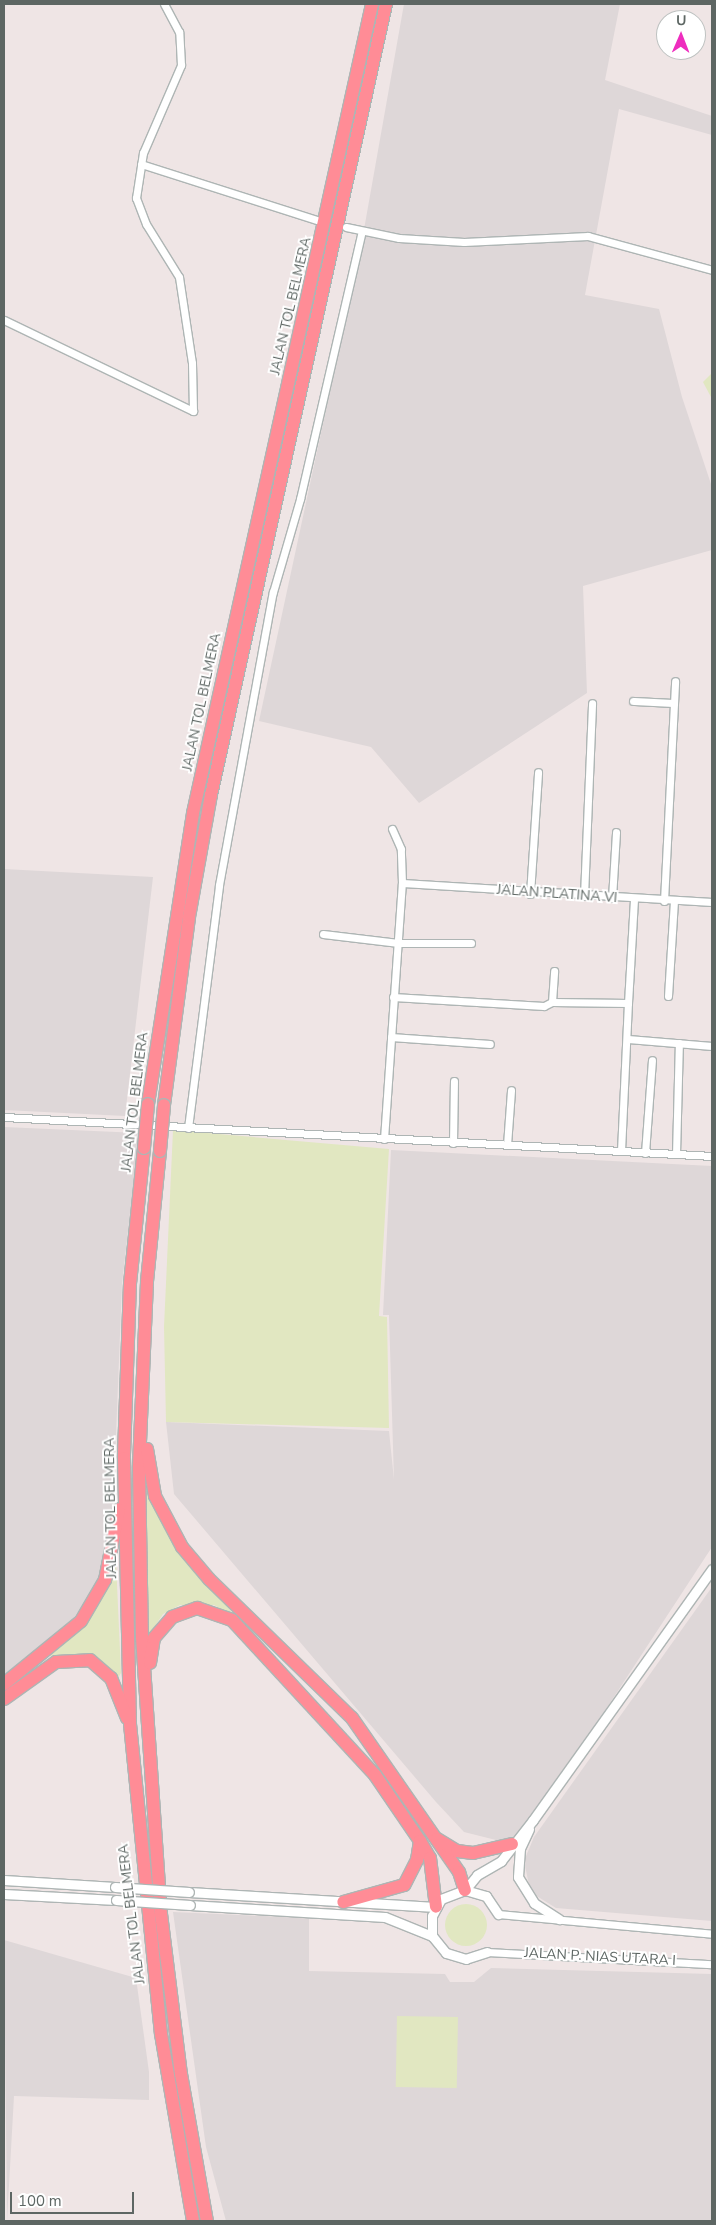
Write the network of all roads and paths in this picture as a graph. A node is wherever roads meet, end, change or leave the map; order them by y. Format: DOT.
graph roads {
  1 [pos="164,4"];
  2 [pos="372,4"];
  3 [pos="386,4"];
  4 [pos="141,164"];
  5 [pos="316,220"];
  6 [pos="346,227"];
  7 [pos="362,231"];
  8 [pos="712,270"];
  9 [pos="4,320"];
  10 [pos="675,682"];
  11 [pos="634,701"];
  12 [pos="592,703"];
  13 [pos="674,703"];
  14 [pos="538,772"];
  15 [pos="392,829"];
  16 [pos="616,832"];
  17 [pos="402,883"];
  18 [pos="530,894"];
  19 [pos="584,896"];
  20 [pos="612,898"];
  21 [pos="634,899"];
  22 [pos="664,901"];
  23 [pos="674,901"];
  24 [pos="712,902"];
  25 [pos="323,934"];
  26 [pos="398,943"];
  27 [pos="471,943"];
  28 [pos="554,971"];
  29 [pos="668,996"];
  30 [pos="393,997"];
  31 [pos="552,1002"];
  32 [pos="628,1003"];
  33 [pos="391,1037"];
  34 [pos="628,1039"];
  35 [pos="679,1043"];
  36 [pos="490,1044"];
  37 [pos="712,1046"];
  38 [pos="652,1060"];
  39 [pos="454,1081"];
  40 [pos="511,1090"];
  41 [pos="4,1117"];
  42 [pos="188,1128"];
  43 [pos="384,1139"];
  44 [pos="453,1143"];
  45 [pos="507,1146"];
  46 [pos="621,1151"];
  47 [pos="646,1152"];
  48 [pos="676,1154"];
  49 [pos="712,1156"];
  50 [pos="144,1399"];
  51 [pos="124,1458"];
  52 [pos="712,1569"];
  53 [pos="4,1684"];
  54 [pos="4,1699"];
  55 [pos="146,1722"];
  56 [pos="130,1724"];
  57 [pos="533,1820"];
  58 [pos="433,1837"];
  59 [pos="420,1841"];
  60 [pos="512,1844"];
  61 [pos="4,1880"];
  62 [pos="465,1890"];
  63 [pos="4,1894"];
  64 [pos="343,1902"];
  65 [pos="436,1906"];
  66 [pos="498,1914"];
  67 [pos="559,1919"];
  68 [pos="712,1934"];
  69 [pos="432,1936"];
  70 [pos="487,1952"];
  71 [pos="712,1964"];
  72 [pos="193,2221"];
  73 [pos="207,2221"];
  1 -- 4 [label="street"];
  2 -- 51 [label="highway, JALAN TOL BELMERA, bridge"];
  3 -- 50 [label="highway, JALAN TOL BELMERA, bridge"];
  4 -- 5 [label="street"];
  4 -- 9 [label="street"];
  6 -- 7 [label="street"];
  7 -- 8 [label="street"];
  7 -- 42 [label="street"];
  10 -- 13 [label="street"];
  11 -- 13 [label="street"];
  12 -- 19 [label="street"];
  13 -- 22 [label="street"];
  14 -- 18 [label="street"];
  15 -- 17 [label="street"];
  16 -- 20 [label="street"];
  17 -- 18 [label="street, JALAN PLATINA VI"];
  17 -- 26 [label="street"];
  18 -- 19 [label="street, JALAN PLATINA VI"];
  19 -- 20 [label="street, JALAN PLATINA VI"];
  20 -- 21 [label="street, JALAN PLATINA VI"];
  21 -- 22 [label="street, JALAN PLATINA VI"];
  21 -- 32 [label="street"];
  22 -- 23 [label="street, JALAN PLATINA VI"];
  23 -- 24 [label="street, JALAN PLATINA VI"];
  23 -- 29 [label="street"];
  25 -- 26 [label="street"];
  26 -- 27 [label="street"];
  26 -- 30 [label="street"];
  28 -- 31 [label="street"];
  30 -- 31 [label="street"];
  30 -- 33 [label="street"];
  31 -- 32 [label="street"];
  32 -- 34 [label="street"];
  33 -- 36 [label="street"];
  33 -- 43 [label="street"];
  34 -- 35 [label="street"];
  34 -- 46 [label="street"];
  35 -- 37 [label="street"];
  35 -- 48 [label="street"];
  38 -- 47 [label="street"];
  39 -- 44 [label="street"];
  40 -- 45 [label="street"];
  41 -- 42 [label="street"];
  42 -- 43 [label="street"];
  43 -- 44 [label="street"];
  44 -- 45 [label="street"];
  45 -- 46 [label="street"];
  46 -- 47 [label="street"];
  47 -- 48 [label="street"];
  48 -- 49 [label="street"];
  50 -- 55 [label="highway, JALAN TOL BELMERA"];
  50 -- 58 [label="highway"];
  51 -- 53 [label="highway"];
  51 -- 56 [label="highway, JALAN TOL BELMERA"];
  52 -- 57 [label="street"];
  54 -- 56 [label="highway"];
  55 -- 59 [label="highway"];
  55 -- 73 [label="highway, JALAN TOL BELMERA"];
  56 -- 72 [label="highway, JALAN TOL BELMERA"];
  57 -- 60 [label="street"];
  57 -- 67 [label="street"];
  58 -- 60 [label="highway"];
  58 -- 62 [label="highway"];
  59 -- 64 [label="highway"];
  59 -- 65 [label="highway"];
  60 -- 62 [label="street"];
  61 -- 64 [label="street, bridge"];
  62 -- 65 [label="street"];
  62 -- 66 [label="street"];
  63 -- 69 [label="street, bridge"];
  64 -- 65 [label="street"];
  65 -- 69 [label="street"];
  66 -- 67 [label="street"];
  67 -- 68 [label="street"];
  69 -- 70 [label="street"];
  70 -- 71 [label="street, JALAN P. NIAS UTARA I"];
}
